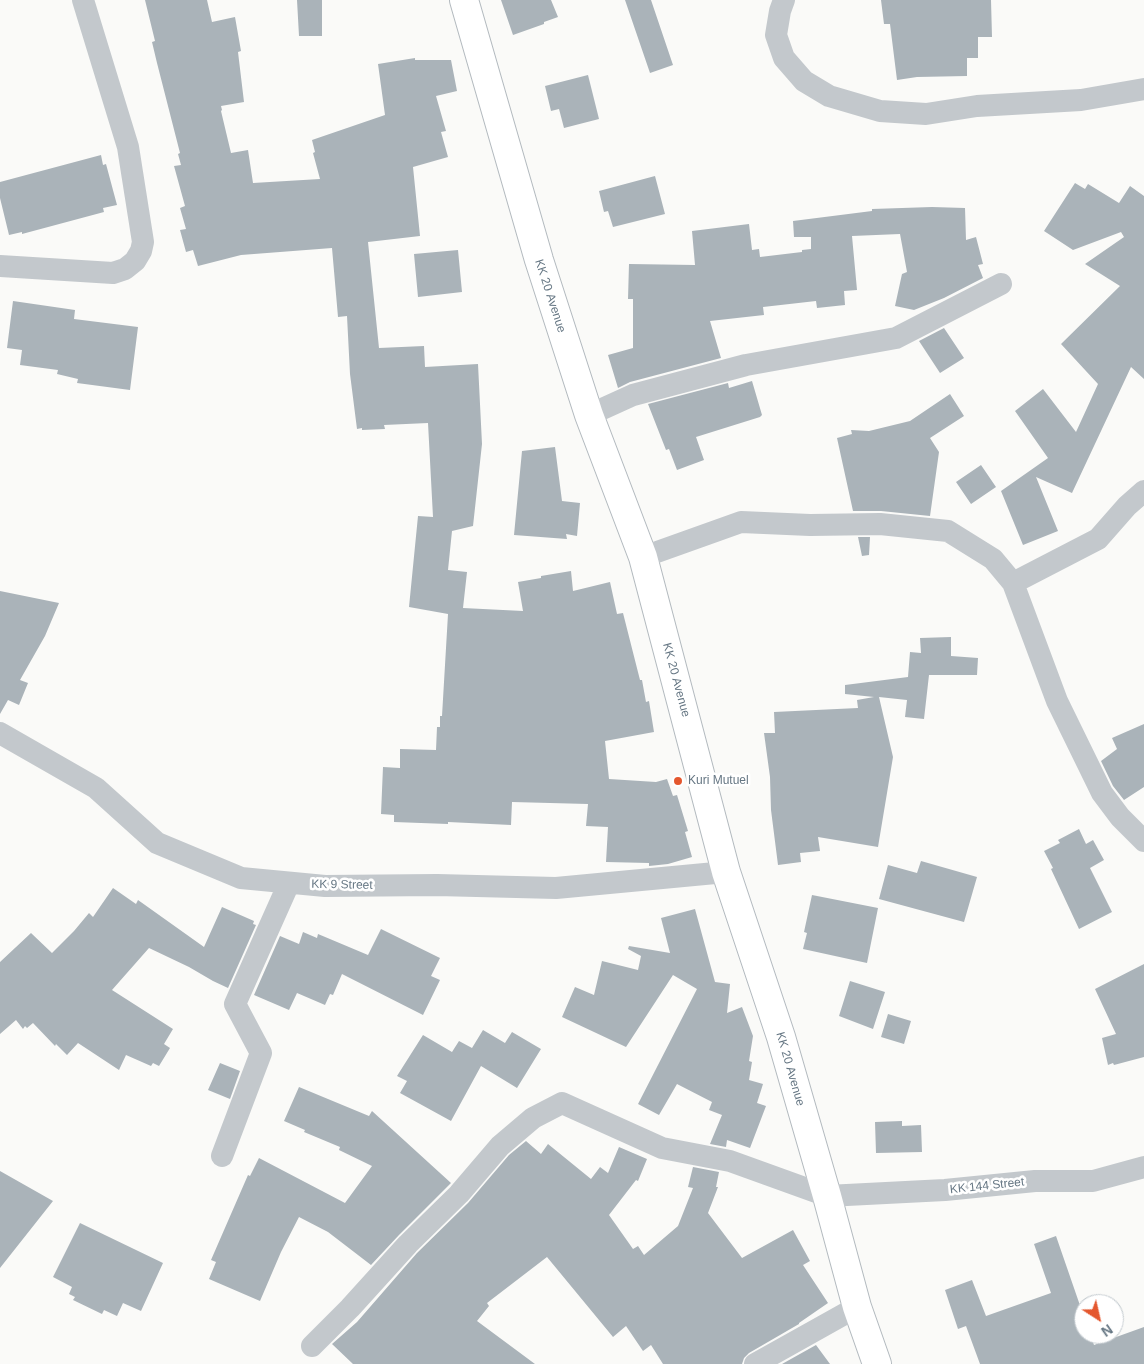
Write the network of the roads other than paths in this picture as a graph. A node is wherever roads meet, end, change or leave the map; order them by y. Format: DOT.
graph roads {
  1 [pos="83,0"];
  2 [pos="464,0"];
  3 [pos="784,0"];
  4 [pos="1144,89"];
  5 [pos="0,266"];
  6 [pos="1001,284"];
  7 [pos="589,415"];
  8 [pos="1144,491"];
  9 [pos="643,557"];
  10 [pos="1013,583"];
  11 [pos="0,733"];
  12 [pos="1144,841"];
  13 [pos="726,872"];
  14 [pos="289,883"];
  15 [pos="222,1156"];
  16 [pos="1144,1166"];
  17 [pos="827,1196"];
  18 [pos="857,1307"];
  19 [pos="312,1346"];
  20 [pos="755,1364"];
  21 [pos="877,1364"];
  1 -- 5 [label="street"];
  2 -- 7 [label="main road, KK 20 Avenue"];
  3 -- 4 [label="street"];
  6 -- 7 [label="street"];
  7 -- 9 [label="main road, KK 20 Avenue"];
  8 -- 10 [label="street"];
  9 -- 10 [label="street"];
  9 -- 13 [label="main road, KK 20 Avenue"];
  10 -- 12 [label="street"];
  11 -- 14 [label="street, KK 9 Street"];
  13 -- 14 [label="street, KK 9 Street"];
  13 -- 17 [label="main road, KK 20 Avenue"];
  14 -- 15 [label="street"];
  16 -- 17 [label="street, KK 144 Street"];
  17 -- 18 [label="main road, KK 20 Avenue"];
  17 -- 19 [label="street"];
  18 -- 20 [label="street"];
  18 -- 21 [label="main road, KK 20 Avenue"];
}
